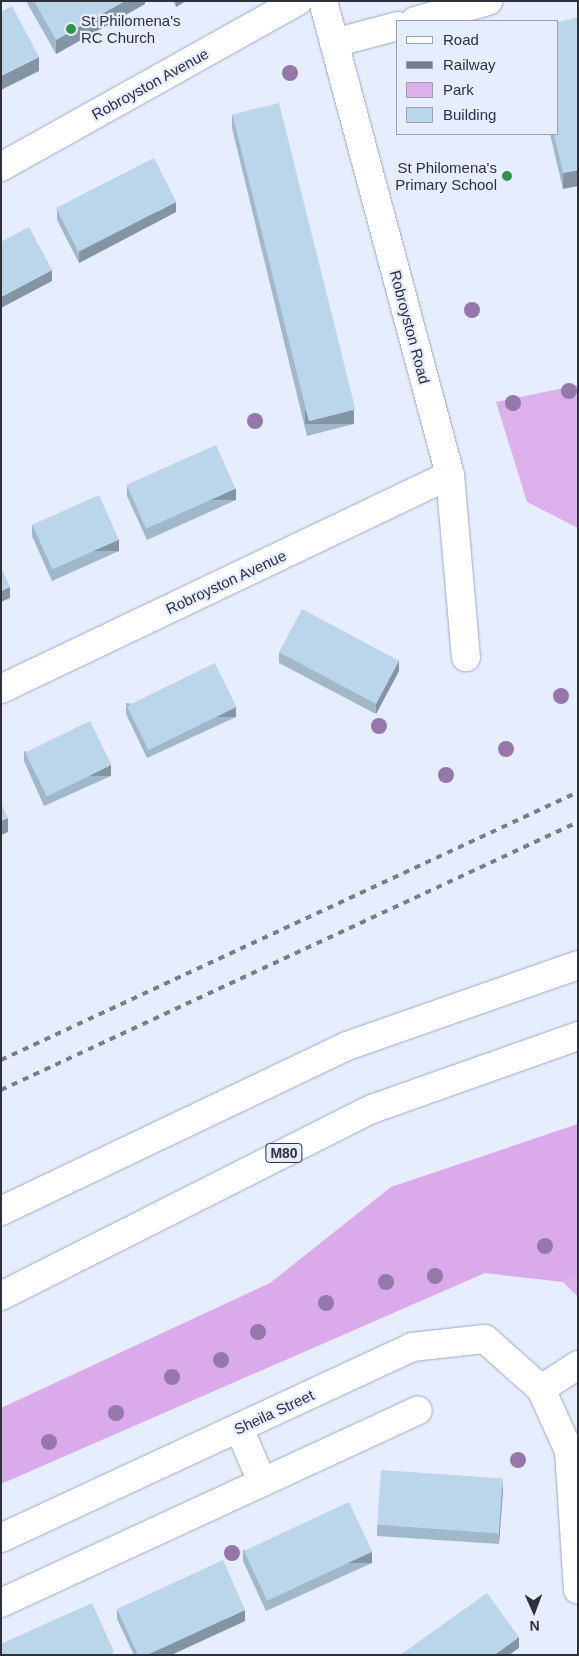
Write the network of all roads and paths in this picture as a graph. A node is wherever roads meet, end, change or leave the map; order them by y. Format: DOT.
graph roads {
  1 [pos="298,1"];
  2 [pos="324,1"];
  3 [pos="488,1"];
  4 [pos="419,20"];
  5 [pos="396,27"];
  6 [pos="334,43"];
  7 [pos="1,166"];
  8 [pos="450,475"];
  9 [pos="466,657"];
  10 [pos="1,689"];
  11 [pos="578,965"];
  12 [pos="578,1036"];
  13 [pos="1,1210"];
  14 [pos="1,1296"];
  15 [pos="578,1365"];
  16 [pos="541,1389"];
  17 [pos="418,1410"];
  18 [pos="239,1428"];
  19 [pos="262,1482"];
  20 [pos="1,1538"];
  21 [pos="578,1590"];
  22 [pos="1,1603"];
  1 -- 7 [label="main road, Robroyston Avenue"];
  2 -- 6 [label="main road, Robroyston Road"];
  3 -- 4 [label="main road"];
  5 -- 6 [label="main road"];
  6 -- 8 [label="main road, Robroyston Road"];
  8 -- 9 [label="main road, Robroyston Road"];
  8 -- 10 [label="main road, Robroyston Avenue"];
  11 -- 13 [label="main road"];
  12 -- 14 [label="main road, M80"];
  15 -- 16 [label="main road"];
  16 -- 18 [label="main road, Sheila Street"];
  16 -- 21 [label="main road"];
  17 -- 19 [label="main road"];
  18 -- 19 [label="main road"];
  18 -- 20 [label="main road, Sheila Street"];
  19 -- 22 [label="main road"];
}
